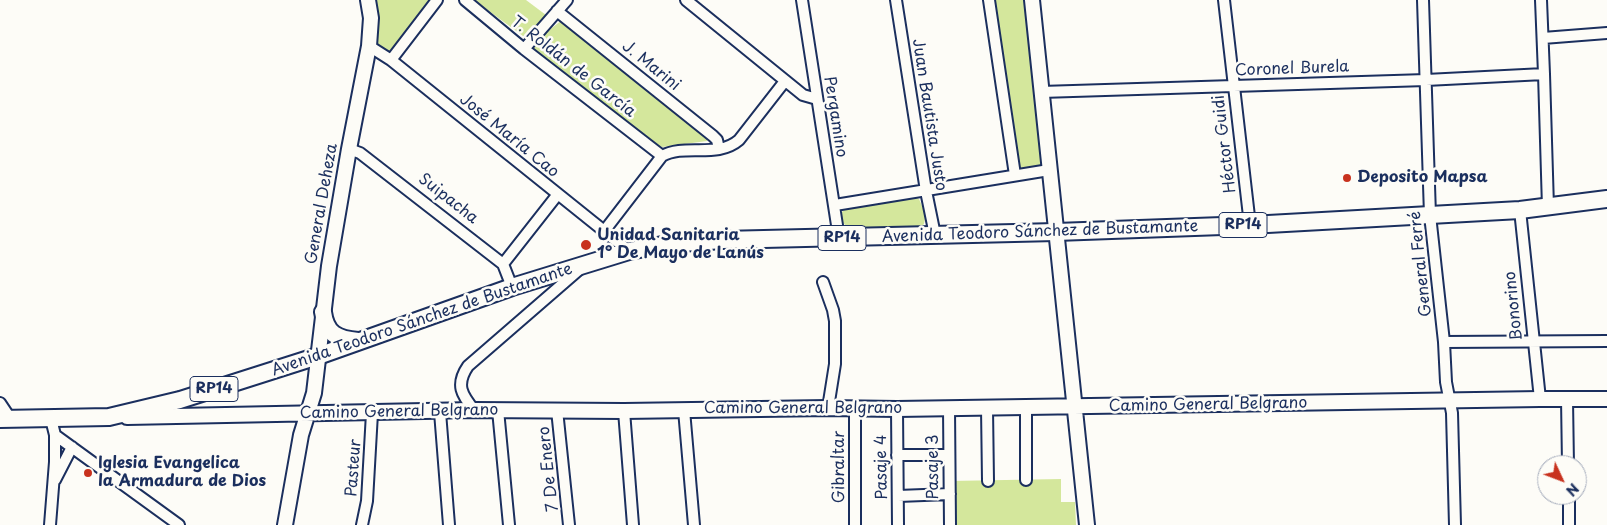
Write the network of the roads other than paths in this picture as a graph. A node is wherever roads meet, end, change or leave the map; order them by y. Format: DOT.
graph roads {
  1 [pos="368,0"];
  2 [pos="438,0"];
  3 [pos="465,0"];
  4 [pos="567,0"];
  5 [pos="686,0"];
  6 [pos="802,0"];
  7 [pos="896,0"];
  8 [pos="989,0"];
  9 [pos="1032,0"];
  10 [pos="1224,0"];
  11 [pos="1423,0"];
  12 [pos="1541,0"];
  13 [pos="558,11"];
  14 [pos="1607,33"];
  15 [pos="1543,38"];
  16 [pos="369,46"];
  17 [pos="524,49"];
  18 [pos="391,60"];
  19 [pos="1544,74"];
  20 [pos="1426,80"];
  21 [pos="785,81"];
  22 [pos="1234,86"];
  23 [pos="1040,92"];
  24 [pos="816,99"];
  25 [pos="349,149"];
  26 [pos="720,149"];
  27 [pos="662,156"];
  28 [pos="1049,170"];
  29 [pos="1015,175"];
  30 [pos="926,191"];
  31 [pos="558,194"];
  32 [pos="1607,199"];
  33 [pos="835,205"];
  34 [pos="1548,207"];
  35 [pos="1520,210"];
  36 [pos="1430,215"];
  37 [pos="1250,224"];
  38 [pos="604,230"];
  39 [pos="1056,232"];
  40 [pos="934,235"];
  41 [pos="839,238"];
  42 [pos="629,251"];
  43 [pos="503,264"];
  44 [pos="584,265"];
  45 [pos="823,282"];
  46 [pos="512,287"];
  47 [pos="323,312"];
  48 [pos="1607,340"];
  49 [pos="358,341"];
  50 [pos="1444,342"];
  51 [pos="1533,342"];
  52 [pos="318,356"];
  53 [pos="1540,399"];
  54 [pos="1567,399"];
  55 [pos="1607,400"];
  56 [pos="1450,401"];
  57 [pos="0,403"];
  58 [pos="1076,407"];
  59 [pos="828,408"];
  60 [pos="949,408"];
  61 [pos="987,408"];
  62 [pos="1026,408"];
  63 [pos="855,409"];
  64 [pos="897,409"];
  65 [pos="474,410"];
  66 [pos="498,410"];
  67 [pos="558,410"];
  68 [pos="684,410"];
  69 [pos="624,411"];
  70 [pos="440,412"];
  71 [pos="308,413"];
  72 [pos="372,413"];
  73 [pos="109,417"];
  74 [pos="5,418"];
  75 [pos="53,427"];
  76 [pos="72,447"];
  77 [pos="949,454"];
  78 [pos="897,455"];
  79 [pos="1568,455"];
  80 [pos="1026,480"];
  81 [pos="988,481"];
  82 [pos="53,483"];
  83 [pos="950,494"];
  84 [pos="898,496"];
  85 [pos="1569,505"];
  86 [pos="50,525"];
  87 [pos="179,525"];
  88 [pos="285,525"];
  89 [pos="362,525"];
  90 [pos="449,525"];
  91 [pos="509,525"];
  92 [pos="570,525"];
  93 [pos="633,525"];
  94 [pos="694,525"];
  95 [pos="855,525"];
  96 [pos="898,525"];
  97 [pos="950,525"];
  98 [pos="1088,525"];
  99 [pos="1454,525"];
  100 [pos="1569,525"];
  1 -- 16 [label="street, General Deheza"];
  2 -- 18 [label="street"];
  3 -- 17 [label="street, T. Roldán de García"];
  4 -- 13 [label="street"];
  5 -- 21 [label="street"];
  6 -- 24 [label="street, Pergamino"];
  7 -- 30 [label="street, Juan Bautista Justo"];
  8 -- 29 [label="street"];
  9 -- 23 [label="street"];
  10 -- 22 [label="street, Héctor Guidi"];
  11 -- 20 [label="street, General Ferré"];
  12 -- 15 [label="street"];
  13 -- 17 [label="street"];
  13 -- 26 [label="street, J. Marini"];
  14 -- 15 [label="street"];
  15 -- 19 [label="street"];
  16 -- 18 [label="street, José María Cao"];
  16 -- 25 [label="street, General Deheza"];
  17 -- 27 [label="street, T. Roldán de García"];
  18 -- 31 [label="street, José María Cao"];
  19 -- 20 [label="street, Coronel Burela"];
  19 -- 34 [label="street"];
  20 -- 22 [label="street, Coronel Burela"];
  20 -- 36 [label="street, General Ferré"];
  21 -- 24 [label="street"];
  21 -- 26 [label="street"];
  22 -- 23 [label="street, Coronel Burela"];
  22 -- 37 [label="street, Héctor Guidi"];
  23 -- 28 [label="street"];
  24 -- 33 [label="street, Pergamino"];
  25 -- 43 [label="street, Suipacha"];
  25 -- 47 [label="street, General Deheza"];
  26 -- 27 [label="street"];
  27 -- 38 [label="street"];
  28 -- 29 [label="street"];
  28 -- 39 [label="street"];
  29 -- 30 [label="street"];
  30 -- 33 [label="street"];
  30 -- 40 [label="street, Juan Bautista Justo"];
  31 -- 38 [label="street, José María Cao"];
  31 -- 43 [label="street"];
  32 -- 34 [label="main road, Avenida Teodoro Sánchez de Bustamante / RP14"];
  33 -- 41 [label="street, Pergamino"];
  34 -- 35 [label="main road, Avenida Teodoro Sánchez de Bustamante / RP14"];
  35 -- 36 [label="main road, Avenida Teodoro Sánchez de Bustamante / RP14"];
  35 -- 51 [label="street, Bonorino"];
  36 -- 37 [label="main road, Avenida Teodoro Sánchez de Bustamante / RP14"];
  36 -- 50 [label="street, General Ferré"];
  37 -- 39 [label="main road, Avenida Teodoro Sánchez de Bustamante / RP14"];
  38 -- 42 [label="street, José María Cao"];
  39 -- 40 [label="main road, Avenida Teodoro Sánchez de Bustamante / RP14"];
  39 -- 58 [label="street"];
  40 -- 41 [label="main road, Avenida Teodoro Sánchez de Bustamante / RP14"];
  41 -- 42 [label="main road, Avenida Teodoro Sánchez de Bustamante / RP14"];
  42 -- 44 [label="main road, Avenida Teodoro Sánchez de Bustamante / RP14"];
  43 -- 46 [label="street"];
  44 -- 46 [label="main road, Avenida Teodoro Sánchez de Bustamante / RP14"];
  44 -- 65 [label="street"];
  45 -- 59 [label="street"];
  46 -- 49 [label="main road, Avenida Teodoro Sánchez de Bustamante / RP14"];
  47 -- 49 [label="main road"];
  47 -- 52 [label="street, General Deheza"];
  48 -- 51 [label="street"];
  49 -- 52 [label="main road, Avenida Teodoro Sánchez de Bustamante / RP14"];
  50 -- 51 [label="street"];
  50 -- 56 [label="street, General Ferré"];
  51 -- 53 [label="street, Bonorino"];
  52 -- 71 [label="street, General Deheza"];
  52 -- 73 [label="main road, Avenida Teodoro Sánchez de Bustamante / RP14"];
  53 -- 54 [label="street, Camino General Belgrano"];
  53 -- 56 [label="street, Camino General Belgrano"];
  54 -- 55 [label="street, Camino General Belgrano"];
  54 -- 79 [label="street"];
  56 -- 58 [label="street, Camino General Belgrano"];
  56 -- 99 [label="street, General Ferré"];
  57 -- 74 [label="street"];
  58 -- 62 [label="street, Camino General Belgrano"];
  58 -- 98 [label="street"];
  59 -- 63 [label="street, Camino General Belgrano"];
  59 -- 68 [label="street, Camino General Belgrano"];
  60 -- 61 [label="street, Camino General Belgrano"];
  60 -- 64 [label="street, Camino General Belgrano"];
  60 -- 77 [label="street, Pasaje 3"];
  61 -- 62 [label="street, Camino General Belgrano"];
  61 -- 81 [label="street"];
  62 -- 80 [label="street"];
  63 -- 64 [label="street, Camino General Belgrano"];
  63 -- 95 [label="street, Gibraltar"];
  64 -- 78 [label="street, Pasaje 4"];
  65 -- 66 [label="street, Camino General Belgrano"];
  65 -- 70 [label="street, Camino General Belgrano"];
  66 -- 67 [label="street, Camino General Belgrano"];
  66 -- 91 [label="street"];
  67 -- 69 [label="street, Camino General Belgrano"];
  67 -- 92 [label="street, 7 De Enero"];
  68 -- 69 [label="street, Camino General Belgrano"];
  68 -- 94 [label="street"];
  69 -- 93 [label="street"];
  70 -- 72 [label="street, Camino General Belgrano"];
  70 -- 90 [label="street"];
  71 -- 72 [label="street, Camino General Belgrano"];
  71 -- 73 [label="street, Camino General Belgrano"];
  71 -- 88 [label="street"];
  72 -- 89 [label="street, Pasteur"];
  73 -- 75 [label="main road, Camino General Belgrano / RP14"];
  74 -- 75 [label="main road, Camino General Belgrano / RP14"];
  75 -- 76 [label="street"];
  75 -- 82 [label="street"];
  76 -- 82 [label="street"];
  76 -- 87 [label="street"];
  77 -- 78 [label="street"];
  77 -- 83 [label="street, Pasaje 3"];
  78 -- 84 [label="street, Pasaje 4"];
  82 -- 86 [label="street"];
  83 -- 84 [label="street"];
  83 -- 97 [label="street, Pasaje 3"];
  84 -- 96 [label="street, Pasaje 4"];
  85 -- 100 [label="street"];
}
